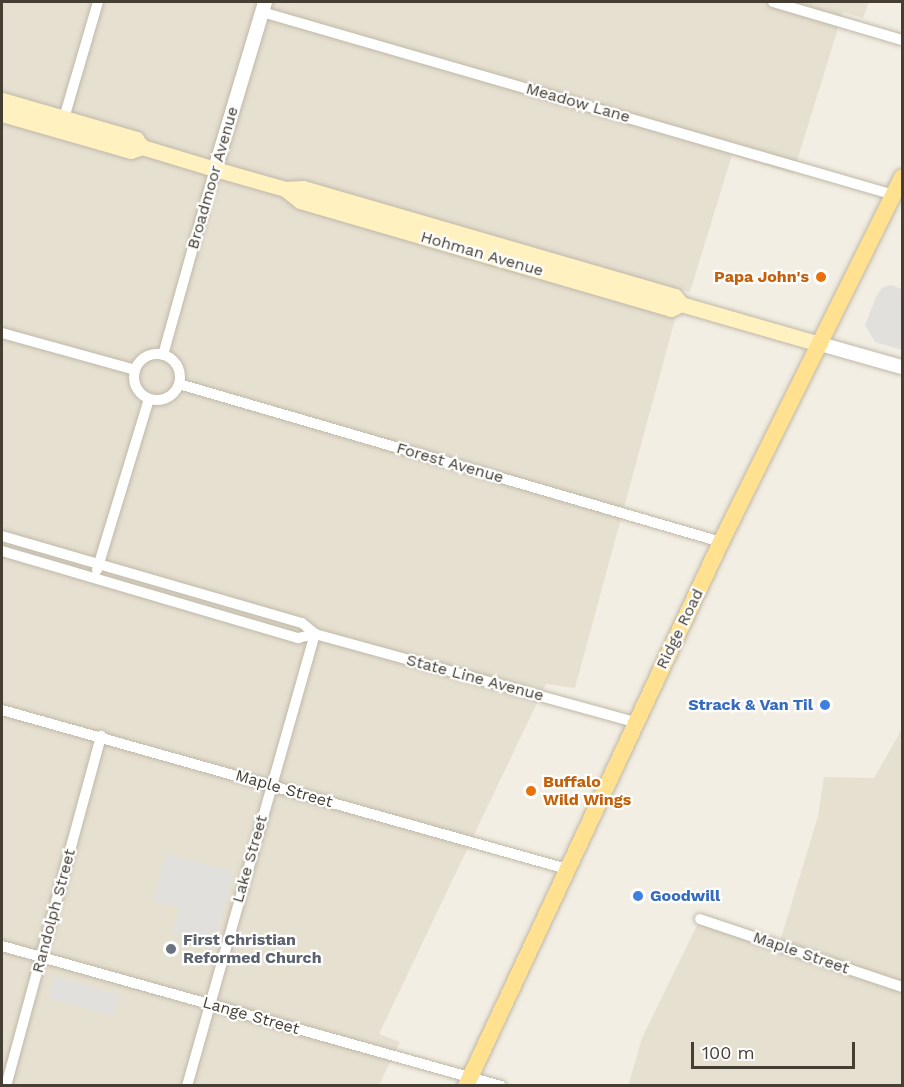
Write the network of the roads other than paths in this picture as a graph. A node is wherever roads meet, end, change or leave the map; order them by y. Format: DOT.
graph roads {
  1 [pos="98,2"];
  2 [pos="773,2"];
  3 [pos="264,7"];
  4 [pos="903,40"];
  5 [pos="2,100"];
  6 [pos="2,114"];
  7 [pos="62,124"];
  8 [pos="215,169"];
  9 [pos="903,177"];
  10 [pos="894,195"];
  11 [pos="2,333"];
  12 [pos="820,344"];
  13 [pos="163,355"];
  14 [pos="903,367"];
  15 [pos="135,370"];
  16 [pos="179,384"];
  17 [pos="149,399"];
  18 [pos="2,536"];
  19 [pos="721,542"];
  20 [pos="2,551"];
  21 [pos="99,564"];
  22 [pos="95,579"];
  23 [pos="315,634"];
  24 [pos="2,710"];
  25 [pos="635,722"];
  26 [pos="101,736"];
  27 [pos="271,785"];
  28 [pos="567,869"];
  29 [pos="700,919"];
  30 [pos="2,946"];
  31 [pos="42,958"];
  32 [pos="903,987"];
  33 [pos="209,1004"];
  34 [pos="468,1081"];
  35 [pos="6,1086"];
  36 [pos="186,1086"];
  37 [pos="501,1086"];
  1 -- 7 [label="street"];
  2 -- 4 [label="street"];
  3 -- 8 [label="street, Broadmoor Avenue"];
  3 -- 10 [label="street, Meadow Lane"];
  5 -- 7 [label="main road, Hohman Avenue"];
  6 -- 7 [label="main road, Hohman Avenue"];
  7 -- 8 [label="main road, Hohman Avenue"];
  8 -- 12 [label="main road, Hohman Avenue"];
  8 -- 13 [label="street, Broadmoor Avenue"];
  9 -- 10 [label="main road, Ridge Road"];
  10 -- 12 [label="main road, Ridge Road"];
  11 -- 15 [label="street"];
  12 -- 14 [label="street, Hohman Avenue"];
  12 -- 19 [label="main road, Ridge Road"];
  13 -- 15 [label="street"];
  13 -- 16 [label="street"];
  15 -- 17 [label="street"];
  16 -- 17 [label="street"];
  16 -- 19 [label="street, Forest Avenue"];
  17 -- 21 [label="street"];
  18 -- 21 [label="street, State Line Avenue"];
  19 -- 25 [label="main road, Ridge Road"];
  20 -- 22 [label="street, State Line Avenue"];
  21 -- 22 [label="street"];
  21 -- 23 [label="street, State Line Avenue"];
  22 -- 23 [label="street, State Line Avenue"];
  23 -- 25 [label="street, State Line Avenue"];
  23 -- 27 [label="street, Lake Street"];
  24 -- 26 [label="street, Maple Street"];
  25 -- 28 [label="main road, Ridge Road"];
  26 -- 27 [label="street, Maple Street"];
  26 -- 31 [label="street, Randolph Street"];
  27 -- 28 [label="street, Maple Street"];
  27 -- 33 [label="street, Lake Street"];
  28 -- 34 [label="main road, Ridge Road"];
  29 -- 32 [label="street, Maple Street"];
  30 -- 31 [label="street, Lange Street"];
  31 -- 33 [label="street, Lange Street"];
  31 -- 35 [label="street, Randolph Street"];
  33 -- 34 [label="street, Lange Street"];
  33 -- 36 [label="street, Lake Street"];
  34 -- 37 [label="street, Lange Street"];
}
